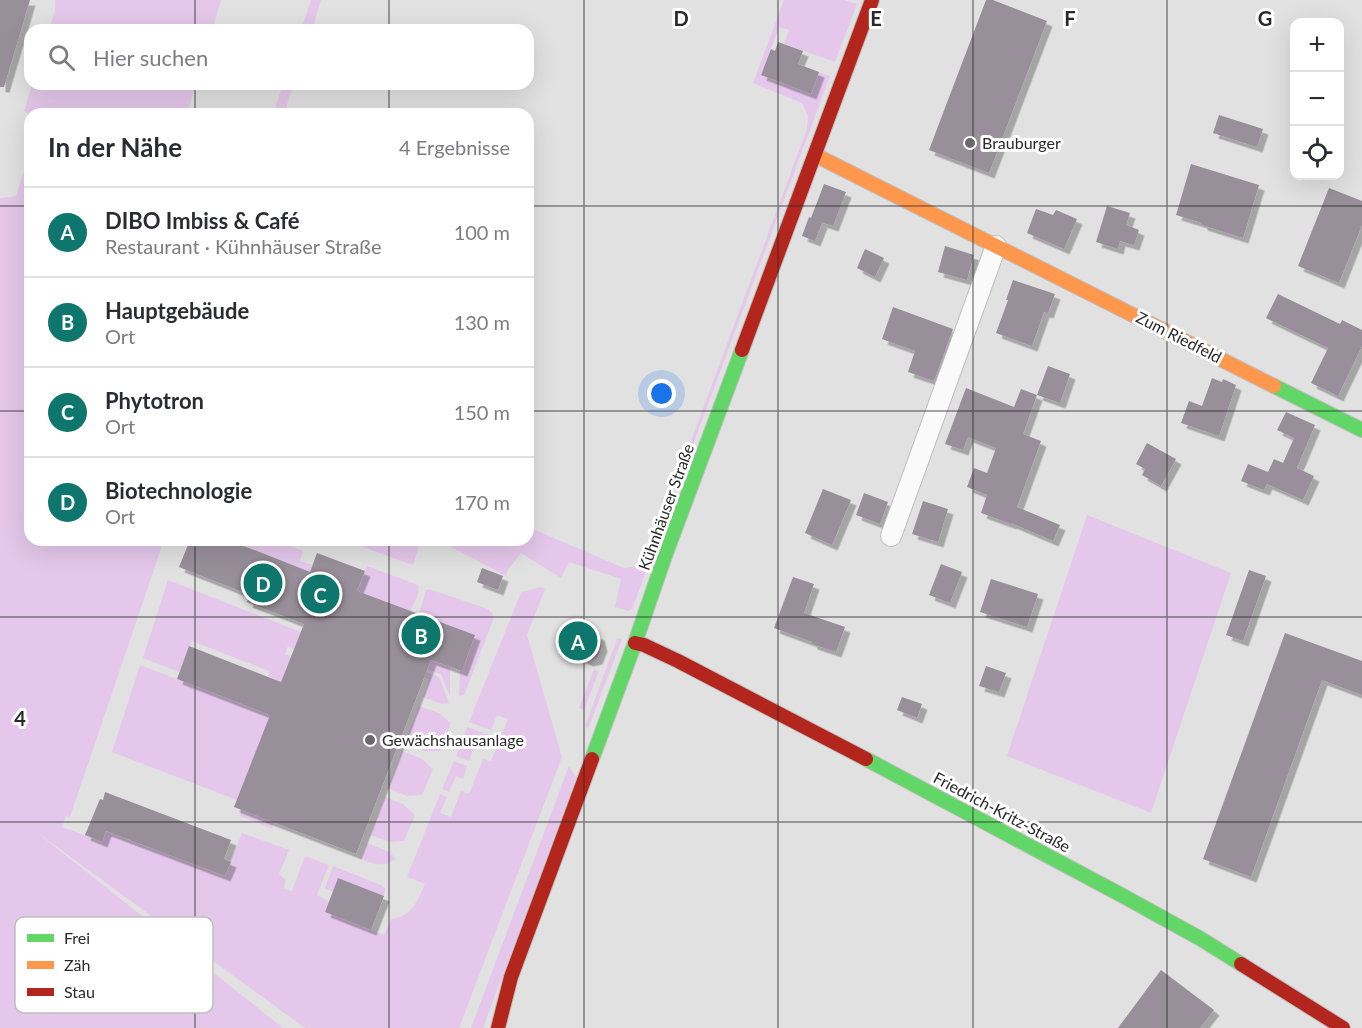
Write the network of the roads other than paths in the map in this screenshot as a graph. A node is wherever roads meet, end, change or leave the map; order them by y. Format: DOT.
graph roads {
  1 [pos="872,0"];
  2 [pos="815,155"];
  3 [pos="996,246"];
  4 [pos="1362,430"];
  5 [pos="891,536"];
  6 [pos="635,643"];
  7 [pos="498,1028"];
  8 [pos="1343,1028"];
  1 -- 2 [label="street, Kühnhäuser Straße"];
  2 -- 3 [label="street, Zum Riedfeld"];
  2 -- 6 [label="street, Kühnhäuser Straße"];
  3 -- 4 [label="street, Zum Riedfeld"];
  3 -- 5 [label="street"];
  6 -- 7 [label="street, Kühnhäuser Straße"];
  6 -- 8 [label="street, Friedrich-Kritz-Straße"];
}
